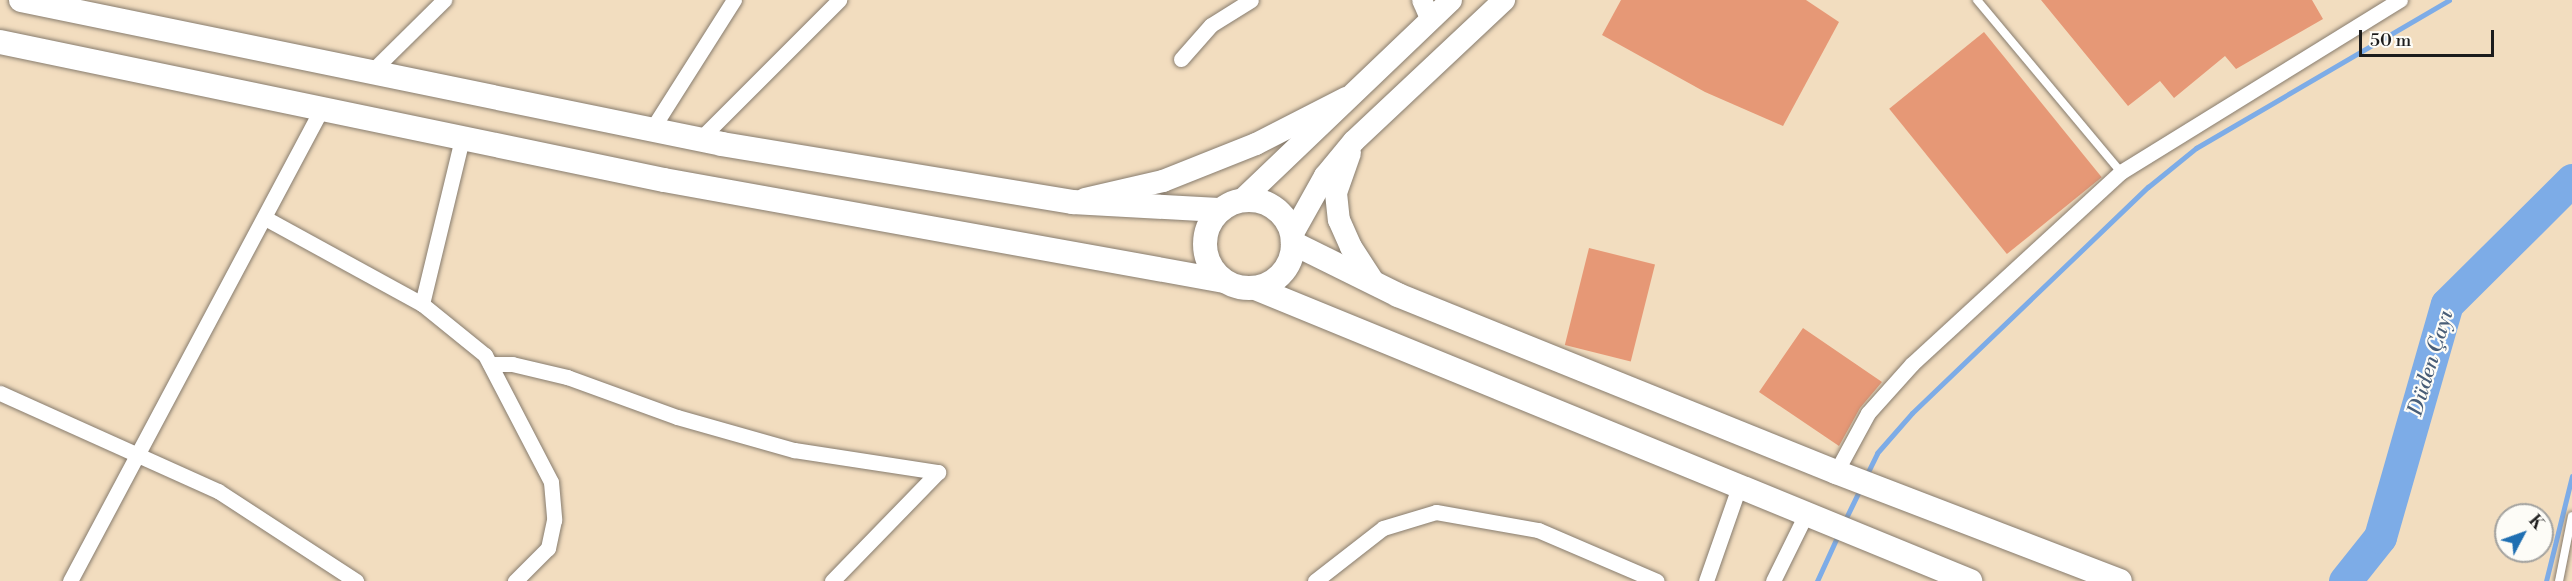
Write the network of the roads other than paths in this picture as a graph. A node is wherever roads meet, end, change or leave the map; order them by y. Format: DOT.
graph roads {
  1 [pos="21,0"];
  2 [pos="444,0"];
  3 [pos="734,0"];
  4 [pos="840,0"];
  5 [pos="1251,0"];
  6 [pos="1451,0"];
  7 [pos="1504,0"];
  8 [pos="1977,0"];
  9 [pos="2400,0"];
  10 [pos="96,7"];
  11 [pos="1426,9"];
  12 [pos="0,42"];
  13 [pos="1181,59"];
  14 [pos="371,72"];
  15 [pos="1346,98"];
  16 [pos="321,110"];
  17 [pos="652,129"];
  18 [pos="462,139"];
  19 [pos="700,139"];
  20 [pos="1354,141"];
  21 [pos="2121,172"];
  22 [pos="1242,200"];
  23 [pos="1072,202"];
  24 [pos="1219,210"];
  25 [pos="265,218"];
  26 [pos="1293,239"];
  27 [pos="1224,281"];
  28 [pos="1373,281"];
  29 [pos="1255,288"];
  30 [pos="422,304"];
  31 [pos="490,364"];
  32 [pos="0,393"];
  33 [pos="139,456"];
  34 [pos="1836,472"];
  35 [pos="1739,487"];
  36 [pos="1806,514"];
  37 [pos="2572,516"];
  38 [pos="2112,578"];
  39 [pos="70,581"];
  40 [pos="356,581"];
  41 [pos="515,581"];
  42 [pos="832,581"];
  43 [pos="1315,581"];
  44 [pos="1658,581"];
  45 [pos="1706,581"];
  46 [pos="1773,581"];
  47 [pos="1970,581"];
  48 [pos="2559,581"];
  1 -- 10 [label="main road"];
  2 -- 14 [label="street"];
  3 -- 17 [label="street"];
  4 -- 19 [label="street"];
  5 -- 13 [label="street"];
  6 -- 11 [label="main road"];
  7 -- 20 [label="main road"];
  8 -- 21 [label="lane"];
  9 -- 21 [label="street"];
  10 -- 14 [label="main road"];
  11 -- 15 [label="main road"];
  12 -- 16 [label="main road"];
  14 -- 17 [label="main road"];
  15 -- 22 [label="main road"];
  15 -- 23 [label="main road"];
  16 -- 18 [label="main road"];
  16 -- 25 [label="street"];
  17 -- 19 [label="main road"];
  18 -- 27 [label="main road"];
  18 -- 30 [label="street"];
  19 -- 23 [label="main road"];
  20 -- 26 [label="main road"];
  20 -- 28 [label="main road"];
  21 -- 34 [label="street"];
  22 -- 24 [label="main road"];
  22 -- 26 [label="main road"];
  23 -- 24 [label="main road"];
  24 -- 27 [label="main road"];
  25 -- 30 [label="street"];
  25 -- 33 [label="street"];
  26 -- 28 [label="main road"];
  26 -- 29 [label="main road"];
  27 -- 29 [label="main road"];
  28 -- 34 [label="main road"];
  29 -- 35 [label="main road"];
  30 -- 31 [label="street"];
  31 -- 41 [label="street"];
  31 -- 42 [label="street"];
  32 -- 33 [label="street"];
  33 -- 39 [label="street"];
  33 -- 40 [label="street"];
  34 -- 38 [label="main road"];
  35 -- 36 [label="main road"];
  35 -- 45 [label="street"];
  36 -- 46 [label="street"];
  36 -- 47 [label="main road"];
  37 -- 48 [label="lane"];
  43 -- 44 [label="street"];
}
